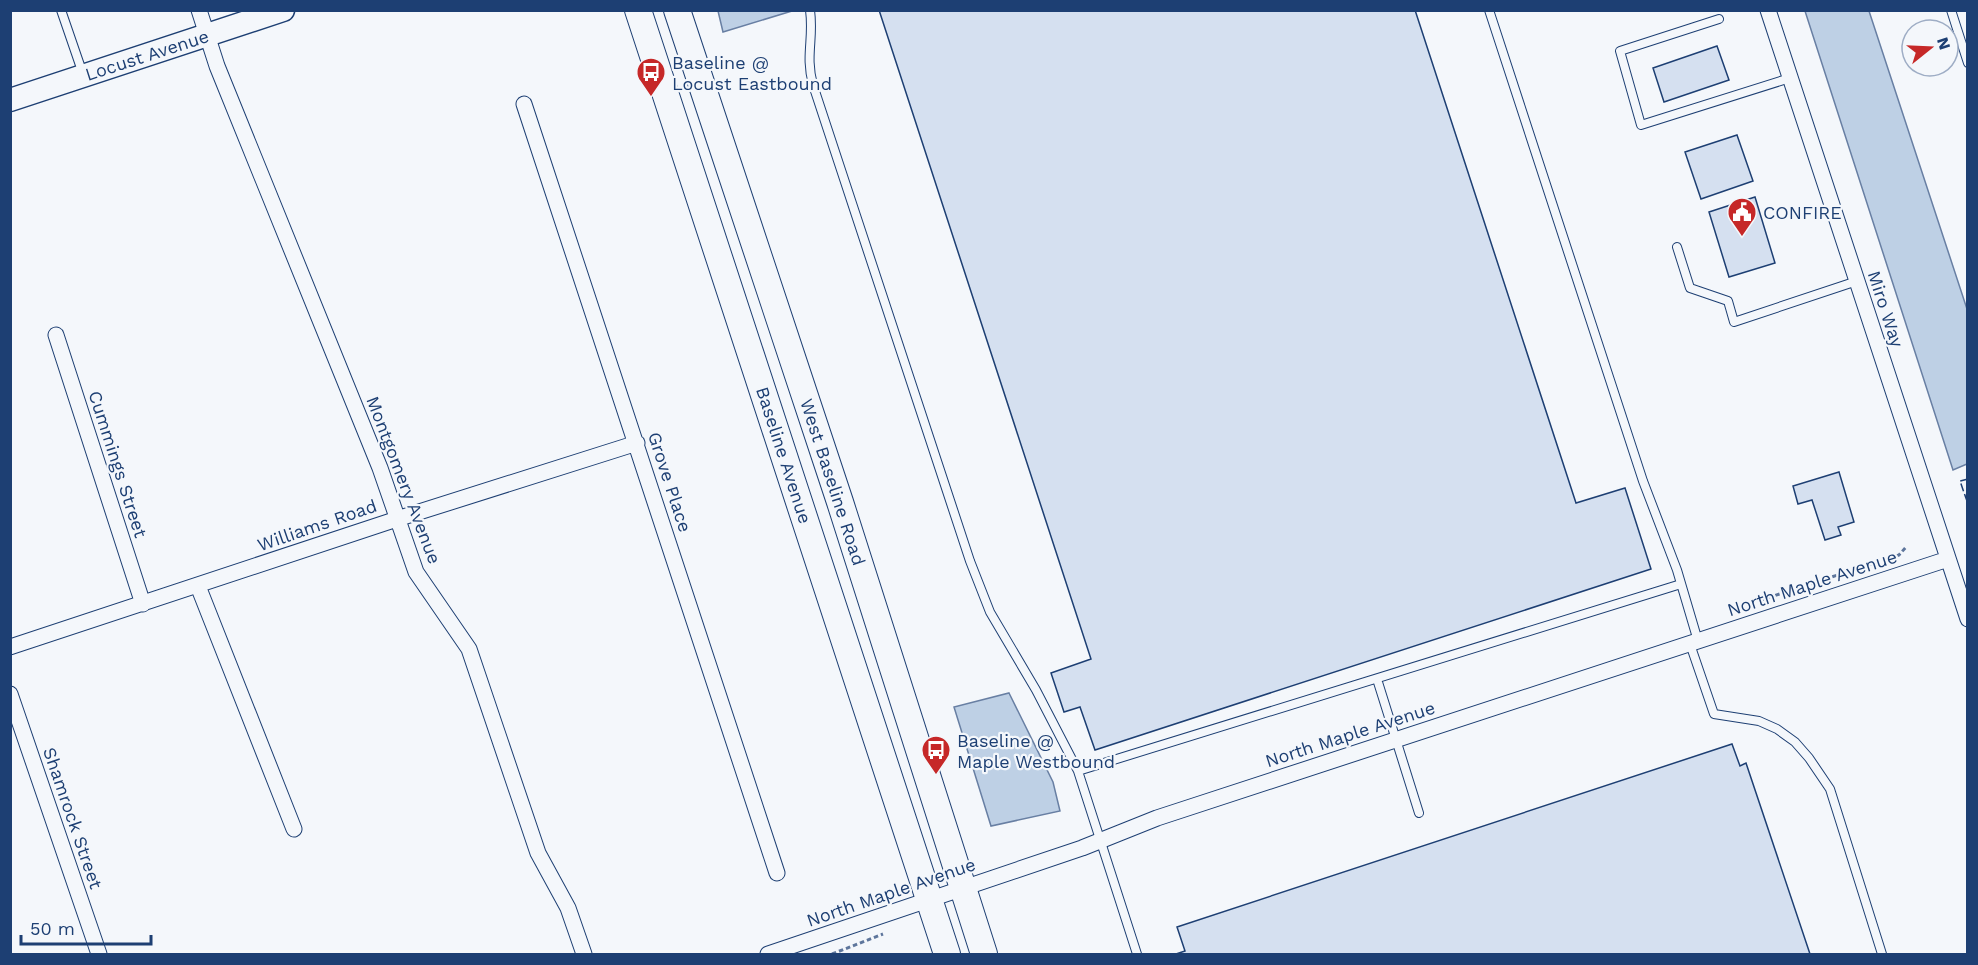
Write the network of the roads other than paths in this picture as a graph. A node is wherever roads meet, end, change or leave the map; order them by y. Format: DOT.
graph roads {
  1 [pos="62,10"];
  2 [pos="199,10"];
  3 [pos="283,10"];
  4 [pos="638,10"];
  5 [pos="677,10"];
  6 [pos="810,10"];
  7 [pos="1489,10"];
  8 [pos="1768,10"];
  9 [pos="1951,10"];
  10 [pos="1719,19"];
  11 [pos="208,35"];
  12 [pos="1968,63"];
  13 [pos="84,76"];
  14 [pos="1790,78"];
  15 [pos="10,100"];
  16 [pos="524,104"];
  17 [pos="1677,247"];
  18 [pos="1857,281"];
  19 [pos="56,336"];
  20 [pos="637,443"];
  21 [pos="397,519"];
  22 [pos="1948,559"];
  23 [pos="1681,584"];
  24 [pos="198,586"];
  25 [pos="143,604"];
  26 [pos="1968,619"];
  27 [pos="1694,642"];
  28 [pos="10,647"];
  29 [pos="1377,679"];
  30 [pos="10,694"];
  31 [pos="1396,739"];
  32 [pos="1078,771"];
  33 [pos="1419,813"];
  34 [pos="294,829"];
  35 [pos="1100,842"];
  36 [pos="777,873"];
  37 [pos="963,888"];
  38 [pos="929,900"];
  39 [pos="99,954"];
  40 [pos="584,954"];
  41 [pos="768,954"];
  42 [pos="947,954"];
  43 [pos="984,954"];
  44 [pos="1137,954"];
  45 [pos="1882,954"];
  1 -- 13 [label="lane"];
  2 -- 11 [label="street, Montgomery Avenue"];
  3 -- 11 [label="street, Locust Avenue"];
  4 -- 38 [label="main road, Baseline Avenue"];
  5 -- 37 [label="main road, West Baseline Road"];
  6 -- 32 [label="lane"];
  7 -- 23 [label="lane"];
  8 -- 14 [label="street, Miro Way"];
  9 -- 12 [label="lane"];
  10 -- 14 [label="lane"];
  11 -- 13 [label="street, Locust Avenue"];
  11 -- 21 [label="street, Montgomery Avenue"];
  13 -- 15 [label="street, Locust Avenue"];
  14 -- 18 [label="street, Miro Way"];
  16 -- 20 [label="street, Grove Place"];
  17 -- 18 [label="lane"];
  18 -- 22 [label="street, Miro Way"];
  19 -- 25 [label="street, Cummings Street"];
  20 -- 21 [label="street, Williams Road"];
  20 -- 36 [label="street, Grove Place"];
  21 -- 24 [label="street, Williams Road"];
  21 -- 40 [label="street, Montgomery Avenue"];
  22 -- 26 [label="street, Miro Way"];
  22 -- 27 [label="street, North Maple Avenue"];
  23 -- 27 [label="lane"];
  23 -- 29 [label="lane"];
  24 -- 25 [label="street, Williams Road"];
  24 -- 34 [label="street"];
  25 -- 28 [label="street, Williams Road"];
  27 -- 31 [label="street, North Maple Avenue"];
  27 -- 45 [label="lane"];
  29 -- 31 [label="lane"];
  29 -- 32 [label="lane"];
  30 -- 39 [label="street, Shamrock Street"];
  31 -- 33 [label="lane"];
  31 -- 35 [label="street, North Maple Avenue"];
  32 -- 35 [label="lane"];
  35 -- 37 [label="street, North Maple Avenue"];
  35 -- 44 [label="lane"];
  37 -- 38 [label="street, North Maple Avenue"];
  37 -- 43 [label="main road, West Baseline Road"];
  38 -- 41 [label="street, North Maple Avenue"];
  38 -- 42 [label="main road"];
}
